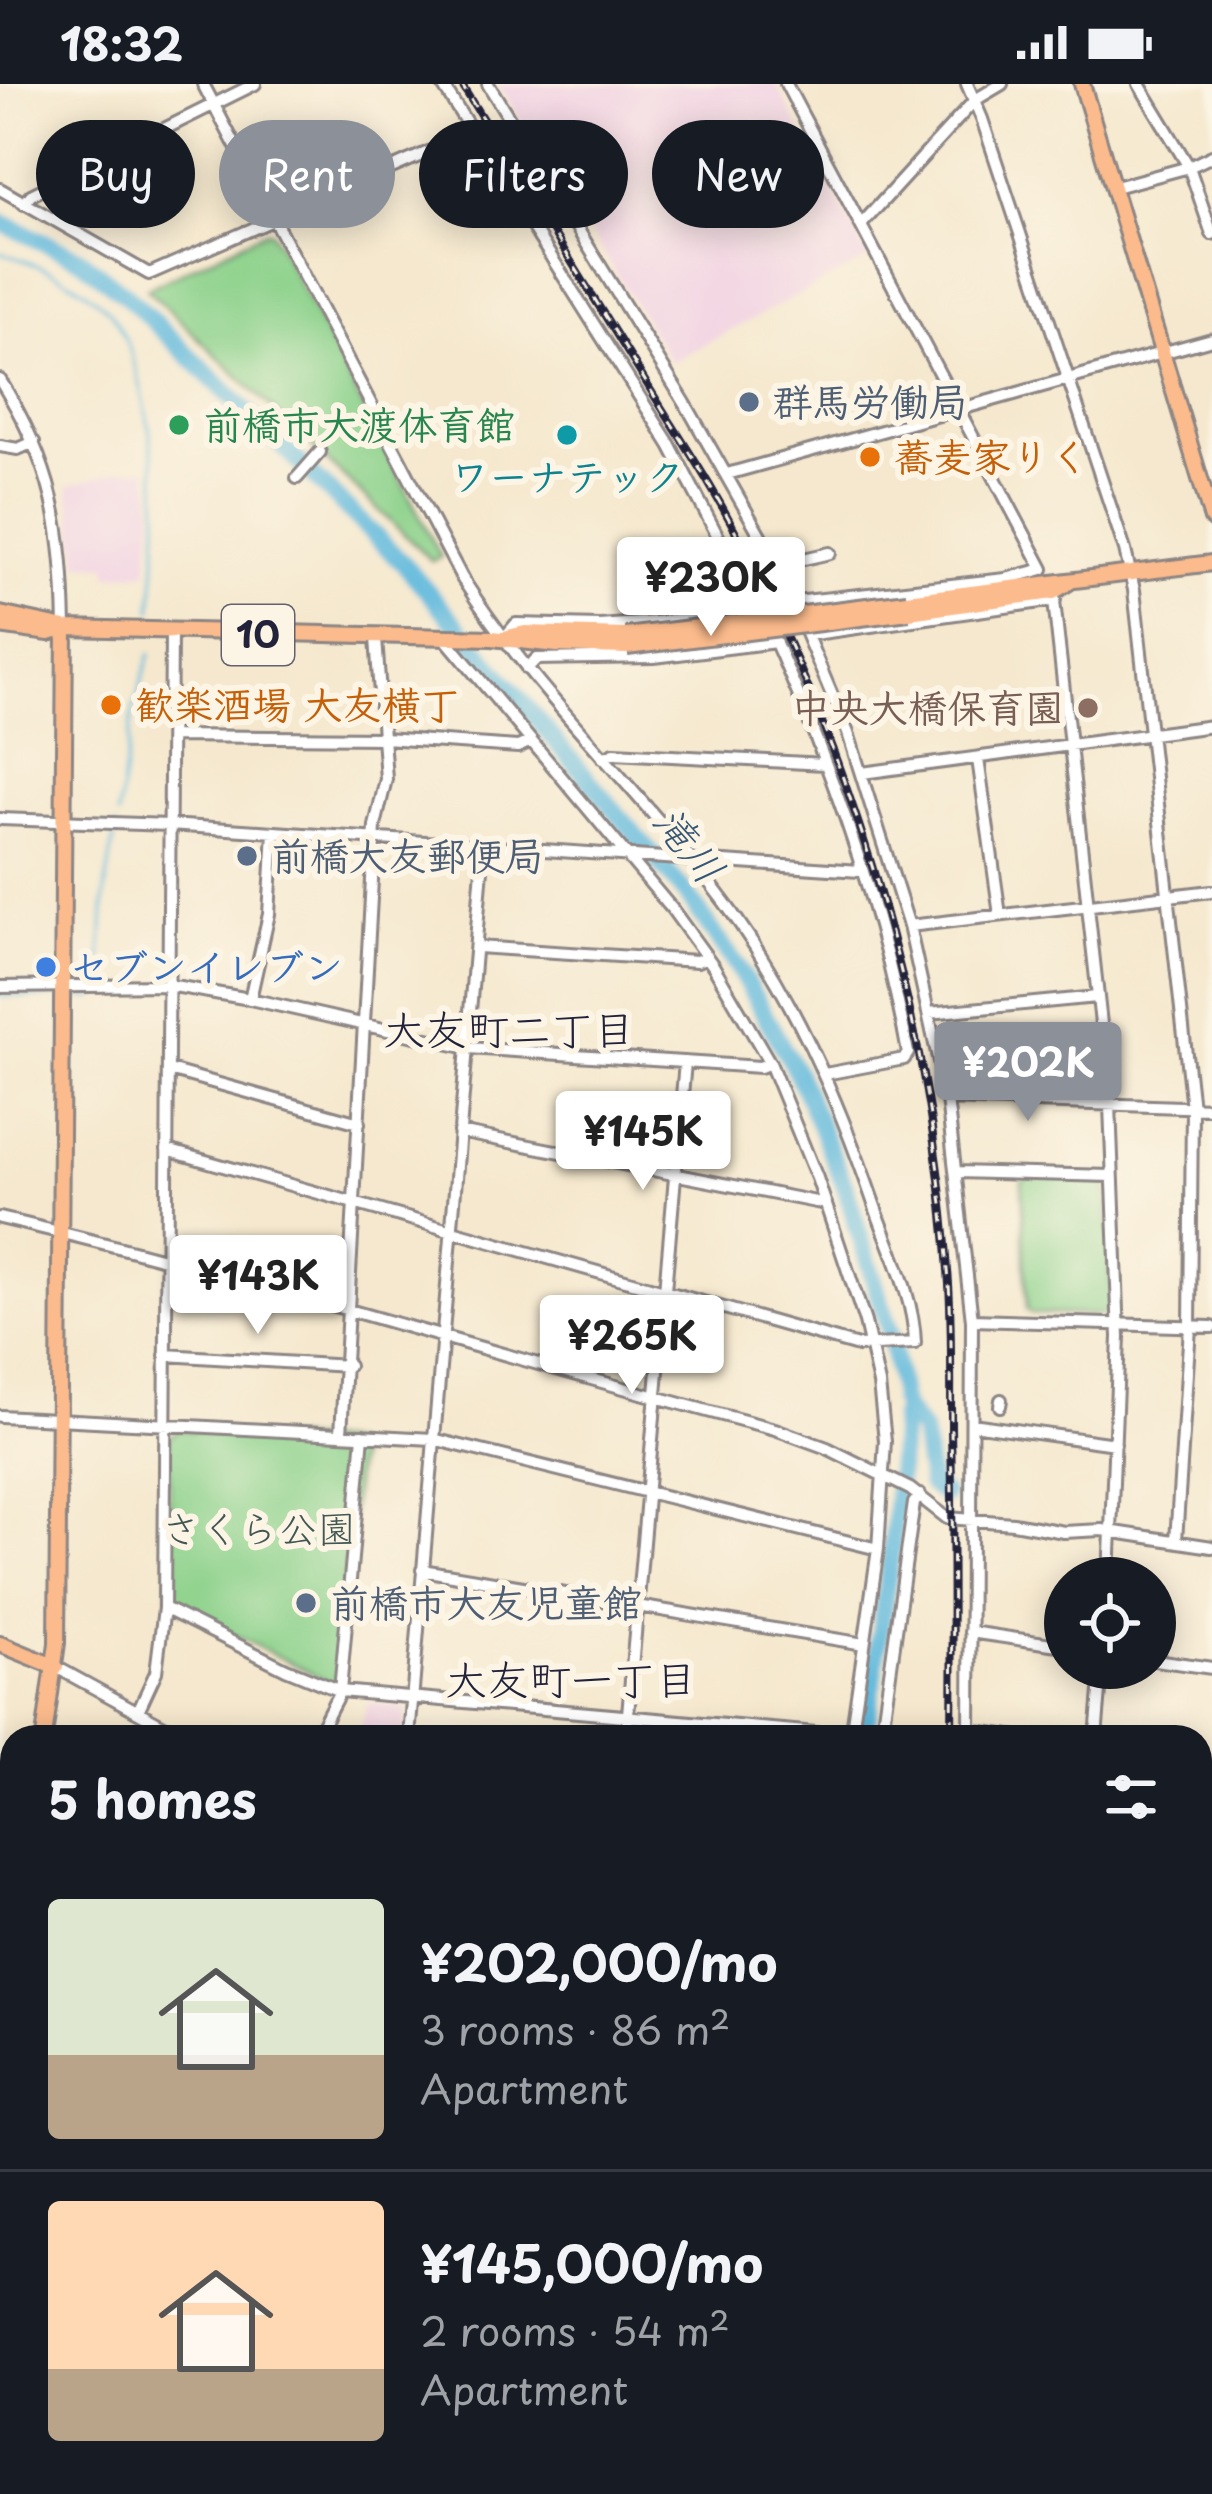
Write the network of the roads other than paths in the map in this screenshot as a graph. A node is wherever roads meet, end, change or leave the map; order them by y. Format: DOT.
graph roads {
  1 [pos="203,84"];
  2 [pos="255,84"];
  3 [pos="442,84"];
  4 [pos="488,84"];
  5 [pos="786,84"];
  6 [pos="967,84"];
  7 [pos="1002,84"];
  8 [pos="1082,84"];
  9 [pos="1139,84"];
  10 [pos="975,100"];
  11 [pos="214,105"];
  12 [pos="222,120"];
  13 [pos="464,120"];
  14 [pos="1212,156"];
  15 [pos="1189,167"];
  16 [pos="1115,187"];
  17 [pos="0,190"];
  18 [pos="24,204"];
  19 [pos="861,225"];
  20 [pos="257,228"];
  21 [pos="279,228"];
  22 [pos="532,228"];
  23 [pos="1212,234"];
  24 [pos="1212,339"];
  25 [pos="1162,353"];
  26 [pos="1068,379"];
  27 [pos="0,380"];
  28 [pos="960,412"];
  29 [pos="34,442"];
  30 [pos="0,446"];
  31 [pos="320,452"];
  32 [pos="728,474"];
  33 [pos="297,478"];
  34 [pos="1212,519"];
  35 [pos="830,554"];
  36 [pos="1212,563"];
  37 [pos="777,565"];
  38 [pos="1132,574"];
  39 [pos="1071,580"];
  40 [pos="1054,596"];
  41 [pos="795,602"];
  42 [pos="755,607"];
  43 [pos="908,607"];
  44 [pos="0,614"];
  45 [pos="0,626"];
  46 [pos="65,628"];
  47 [pos="171,632"];
  48 [pos="807,635"];
  49 [pos="376,638"];
  50 [pos="448,638"];
  51 [pos="498,639"];
  52 [pos="776,642"];
  53 [pos="527,669"];
  54 [pos="1212,726"];
  55 [pos="1150,735"];
  56 [pos="171,736"];
  57 [pos="384,738"];
  58 [pos="529,742"];
  59 [pos="1071,746"];
  60 [pos="603,758"];
  61 [pos="978,759"];
  62 [pos="825,764"];
  63 [pos="862,773"];
  64 [pos="0,819"];
  65 [pos="63,819"];
  66 [pos="169,825"];
  67 [pos="274,832"];
  68 [pos="375,838"];
  69 [pos="484,845"];
  70 [pos="627,854"];
  71 [pos="684,858"];
  72 [pos="860,871"];
  73 [pos="1212,891"];
  74 [pos="1168,897"];
  75 [pos="1088,907"];
  76 [pos="1000,915"];
  77 [pos="909,926"];
  78 [pos="477,947"];
  79 [pos="707,957"];
  80 [pos="168,985"];
  81 [pos="0,987"];
  82 [pos="61,987"];
  83 [pos="1097,998"];
  84 [pos="250,999"];
  85 [pos="929,1013"];
  86 [pos="366,1026"];
  87 [pos="468,1048"];
  88 [pos="686,1062"];
  89 [pos="770,1063"];
  90 [pos="169,1070"];
  91 [pos="825,1074"];
  92 [pos="947,1099"];
  93 [pos="1110,1105"];
  94 [pos="1192,1108"];
  95 [pos="1212,1108"];
  96 [pos="359,1123"];
  97 [pos="459,1132"];
  98 [pos="167,1150"];
  99 [pos="957,1172"];
  100 [pos="677,1176"];
  101 [pos="1112,1176"];
  102 [pos="356,1204"];
  103 [pos="826,1204"];
  104 [pos="0,1218"];
  105 [pos="59,1232"];
  106 [pos="452,1232"];
  107 [pos="166,1258"];
  108 [pos="666,1292"];
  109 [pos="350,1312"];
  110 [pos="972,1320"];
  111 [pos="1118,1325"];
  112 [pos="1190,1327"];
  113 [pos="1212,1328"];
  114 [pos="442,1339"];
  115 [pos="874,1347"];
  116 [pos="165,1355"];
  117 [pos="348,1366"];
  118 [pos="655,1398"];
  119 [pos="0,1416"];
  120 [pos="58,1420"];
  121 [pos="164,1423"];
  122 [pos="972,1424"];
  123 [pos="341,1434"];
  124 [pos="363,1435"];
  125 [pos="434,1439"];
  126 [pos="1115,1444"];
  127 [pos="887,1477"];
  128 [pos="647,1492"];
  129 [pos="915,1492"];
  130 [pos="974,1520"];
  131 [pos="1113,1532"];
  132 [pos="1176,1541"];
  133 [pos="1212,1546"];
  134 [pos="878,1549"];
  135 [pos="1111,1557"];
  136 [pos="422,1570"];
  137 [pos="638,1604"];
  138 [pos="164,1608"];
  139 [pos="970,1632"];
  140 [pos="1044,1643"];
  141 [pos="0,1644"];
  142 [pos="864,1644"];
  143 [pos="1176,1663"];
  144 [pos="56,1666"];
  145 [pos="1212,1668"];
  146 [pos="1100,1689"];
  147 [pos="340,1690"];
  148 [pos="412,1697"];
  149 [pos="138,1711"];
  150 [pos="628,1716"];
  151 [pos="46,1725"];
  152 [pos="163,1725"];
  153 [pos="322,1725"];
  154 [pos="410,1725"];
  155 [pos="627,1725"];
  156 [pos="728,1725"];
  157 [pos="853,1725"];
  158 [pos="883,1725"];
  159 [pos="970,1725"];
  160 [pos="1097,1725"];
  1 -- 11 [label="street"];
  2 -- 11 [label="street"];
  3 -- 13 [label="street"];
  4 -- 32 [label="street"];
  5 -- 19 [label="street"];
  6 -- 10 [label="street"];
  7 -- 10 [label="street"];
  8 -- 16 [label="main road"];
  9 -- 15 [label="street"];
  10 -- 19 [label="street"];
  10 -- 26 [label="street"];
  11 -- 12 [label="street"];
  11 -- 18 [label="street"];
  14 -- 15 [label="street"];
  15 -- 16 [label="street"];
  15 -- 23 [label="street"];
  16 -- 25 [label="main road"];
  17 -- 18 [label="street"];
  18 -- 20 [label="street"];
  19 -- 28 [label="street"];
  21 -- 51 [label="street"];
  22 -- 42 [label="street"];
  24 -- 25 [label="street"];
  25 -- 26 [label="street"];
  25 -- 34 [label="main road"];
  26 -- 28 [label="street"];
  26 -- 38 [label="street"];
  27 -- 29 [label="street"];
  28 -- 32 [label="street"];
  28 -- 41 [label="street"];
  29 -- 30 [label="street"];
  29 -- 46 [label="street"];
  31 -- 33 [label="street"];
  32 -- 37 [label="street"];
  35 -- 37 [label="street"];
  36 -- 38 [label="main road, 10"];
  37 -- 41 [label="street"];
  38 -- 39 [label="main road, 10"];
  38 -- 55 [label="street"];
  39 -- 40 [label="main road, 10"];
  39 -- 43 [label="main road, 10"];
  40 -- 43 [label="main road, 10"];
  40 -- 48 [label="street"];
  40 -- 59 [label="street"];
  41 -- 48 [label="street"];
  42 -- 51 [label="street"];
  42 -- 52 [label="street"];
  43 -- 51 [label="main road, 10, bridge"];
  44 -- 46 [label="main road"];
  45 -- 46 [label="main road"];
  46 -- 47 [label="main road, 10"];
  46 -- 65 [label="main road"];
  47 -- 49 [label="main road, 10"];
  47 -- 56 [label="street"];
  48 -- 63 [label="street"];
  49 -- 50 [label="main road, 10"];
  49 -- 57 [label="street"];
  50 -- 51 [label="main road, 10"];
  50 -- 58 [label="street"];
  51 -- 53 [label="street"];
  52 -- 53 [label="street"];
  52 -- 62 [label="street"];
  53 -- 60 [label="street"];
  54 -- 55 [label="street"];
  55 -- 59 [label="street"];
  55 -- 74 [label="street"];
  56 -- 57 [label="street"];
  56 -- 66 [label="street"];
  57 -- 58 [label="street"];
  57 -- 68 [label="street"];
  58 -- 70 [label="street"];
  59 -- 61 [label="street"];
  59 -- 75 [label="street"];
  60 -- 62 [label="street"];
  60 -- 71 [label="street"];
  61 -- 63 [label="street"];
  61 -- 76 [label="street"];
  62 -- 72 [label="street"];
  63 -- 77 [label="street"];
  64 -- 65 [label="street"];
  65 -- 66 [label="street"];
  65 -- 82 [label="main road"];
  66 -- 67 [label="street"];
  66 -- 80 [label="street"];
  67 -- 68 [label="street"];
  67 -- 84 [label="street"];
  68 -- 69 [label="street"];
  68 -- 86 [label="street"];
  69 -- 70 [label="street"];
  69 -- 78 [label="street"];
  70 -- 71 [label="street"];
  70 -- 79 [label="street"];
  71 -- 72 [label="street"];
  71 -- 91 [label="street"];
  72 -- 91 [label="street"];
  73 -- 74 [label="street"];
  74 -- 75 [label="street"];
  74 -- 94 [label="street"];
  75 -- 76 [label="street"];
  75 -- 83 [label="street"];
  76 -- 77 [label="street"];
  77 -- 85 [label="street"];
  78 -- 79 [label="street"];
  78 -- 87 [label="street"];
  79 -- 89 [label="street"];
  80 -- 82 [label="street"];
  80 -- 84 [label="street"];
  80 -- 90 [label="street"];
  81 -- 82 [label="street"];
  82 -- 105 [label="main road"];
  83 -- 85 [label="street"];
  83 -- 93 [label="street"];
  84 -- 86 [label="street"];
  85 -- 92 [label="street"];
  86 -- 87 [label="street"];
  86 -- 96 [label="street"];
  87 -- 88 [label="street"];
  87 -- 97 [label="street"];
  88 -- 89 [label="street"];
  88 -- 100 [label="street"];
  89 -- 103 [label="street"];
  90 -- 96 [label="street"];
  90 -- 98 [label="street"];
  91 -- 115 [label="street"];
  92 -- 93 [label="street"];
  92 -- 99 [label="street"];
  93 -- 94 [label="street"];
  93 -- 101 [label="street"];
  94 -- 95 [label="street"];
  94 -- 112 [label="street"];
  96 -- 102 [label="street"];
  97 -- 100 [label="street"];
  97 -- 106 [label="street"];
  98 -- 102 [label="street"];
  98 -- 107 [label="street"];
  99 -- 101 [label="street"];
  99 -- 110 [label="street"];
  100 -- 103 [label="street"];
  100 -- 108 [label="street"];
  101 -- 111 [label="street"];
  102 -- 106 [label="street"];
  102 -- 109 [label="street"];
  103 -- 115 [label="street"];
  104 -- 105 [label="street"];
  105 -- 107 [label="street"];
  105 -- 120 [label="main road"];
  106 -- 108 [label="street"];
  106 -- 114 [label="street"];
  107 -- 109 [label="street"];
  107 -- 116 [label="street"];
  108 -- 115 [label="street"];
  108 -- 118 [label="street"];
  109 -- 114 [label="street"];
  109 -- 117 [label="street"];
  110 -- 111 [label="street"];
  110 -- 122 [label="street"];
  111 -- 112 [label="street"];
  111 -- 126 [label="street"];
  112 -- 113 [label="street"];
  112 -- 132 [label="street"];
  114 -- 118 [label="street"];
  114 -- 125 [label="street"];
  115 -- 127 [label="street"];
  116 -- 117 [label="street"];
  116 -- 121 [label="street"];
  117 -- 123 [label="street"];
  118 -- 127 [label="street"];
  118 -- 128 [label="street"];
  119 -- 120 [label="street"];
  120 -- 121 [label="street"];
  120 -- 144 [label="main road"];
  121 -- 123 [label="street"];
  121 -- 138 [label="street"];
  122 -- 126 [label="street"];
  122 -- 130 [label="street"];
  123 -- 124 [label="street"];
  124 -- 125 [label="street"];
  124 -- 147 [label="street"];
  125 -- 128 [label="street"];
  125 -- 136 [label="street"];
  126 -- 131 [label="street"];
  127 -- 129 [label="street"];
  127 -- 134 [label="street"];
  128 -- 134 [label="street"];
  128 -- 137 [label="street"];
  129 -- 130 [label="street"];
  129 -- 158 [label="street"];
  130 -- 131 [label="street"];
  130 -- 139 [label="street"];
  131 -- 132 [label="street"];
  131 -- 135 [label="street"];
  132 -- 133 [label="street"];
  134 -- 142 [label="street"];
  136 -- 137 [label="street"];
  136 -- 148 [label="street"];
  137 -- 142 [label="street"];
  137 -- 150 [label="street"];
  138 -- 147 [label="street"];
  138 -- 149 [label="street"];
  139 -- 140 [label="street"];
  139 -- 159 [label="street"];
  141 -- 144 [label="main road"];
  142 -- 157 [label="street"];
  143 -- 145 [label="street"];
  144 -- 149 [label="street"];
  144 -- 151 [label="main road"];
  146 -- 160 [label="street"];
  147 -- 148 [label="street"];
  147 -- 153 [label="street"];
  148 -- 150 [label="street"];
  148 -- 154 [label="street"];
  149 -- 152 [label="street"];
  150 -- 155 [label="street"];
  150 -- 156 [label="street"];
}
